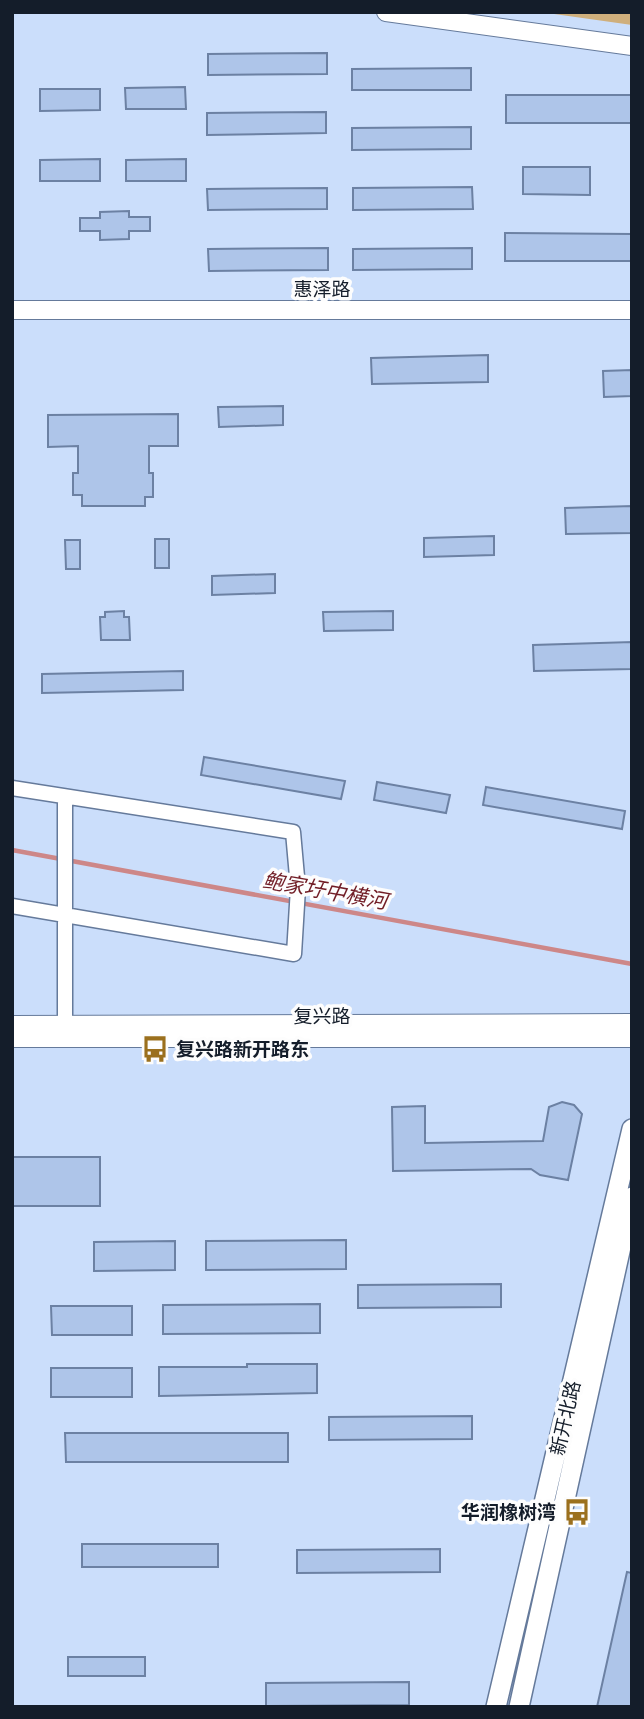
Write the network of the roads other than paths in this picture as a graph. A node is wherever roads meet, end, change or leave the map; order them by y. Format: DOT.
graph roads {
  1 [pos="386,12"];
  2 [pos="632,46"];
  3 [pos="12,310"];
  4 [pos="632,310"];
  5 [pos="12,788"];
  6 [pos="65,797"];
  7 [pos="12,906"];
  8 [pos="66,915"];
  9 [pos="632,1023"];
  10 [pos="12,1025"];
  11 [pos="66,1031"];
  12 [pos="12,1038"];
  13 [pos="632,1038"];
  14 [pos="632,1129"];
  15 [pos="632,1197"];
  16 [pos="496,1707"];
  17 [pos="519,1707"];
  1 -- 2 [label="street"];
  3 -- 4 [label="street, 惠泽路"];
  5 -- 6 [label="street"];
  6 -- 8 [label="street"];
  6 -- 8 [label="street"];
  7 -- 8 [label="street"];
  8 -- 11 [label="street"];
  9 -- 11 [label="street, 复兴路"];
  10 -- 11 [label="street, 复兴路"];
  11 -- 12 [label="street, 复兴路"];
  11 -- 13 [label="street, 复兴路"];
  14 -- 16 [label="main road, 新开北路"];
  15 -- 17 [label="main road, 新开北路"];
}
